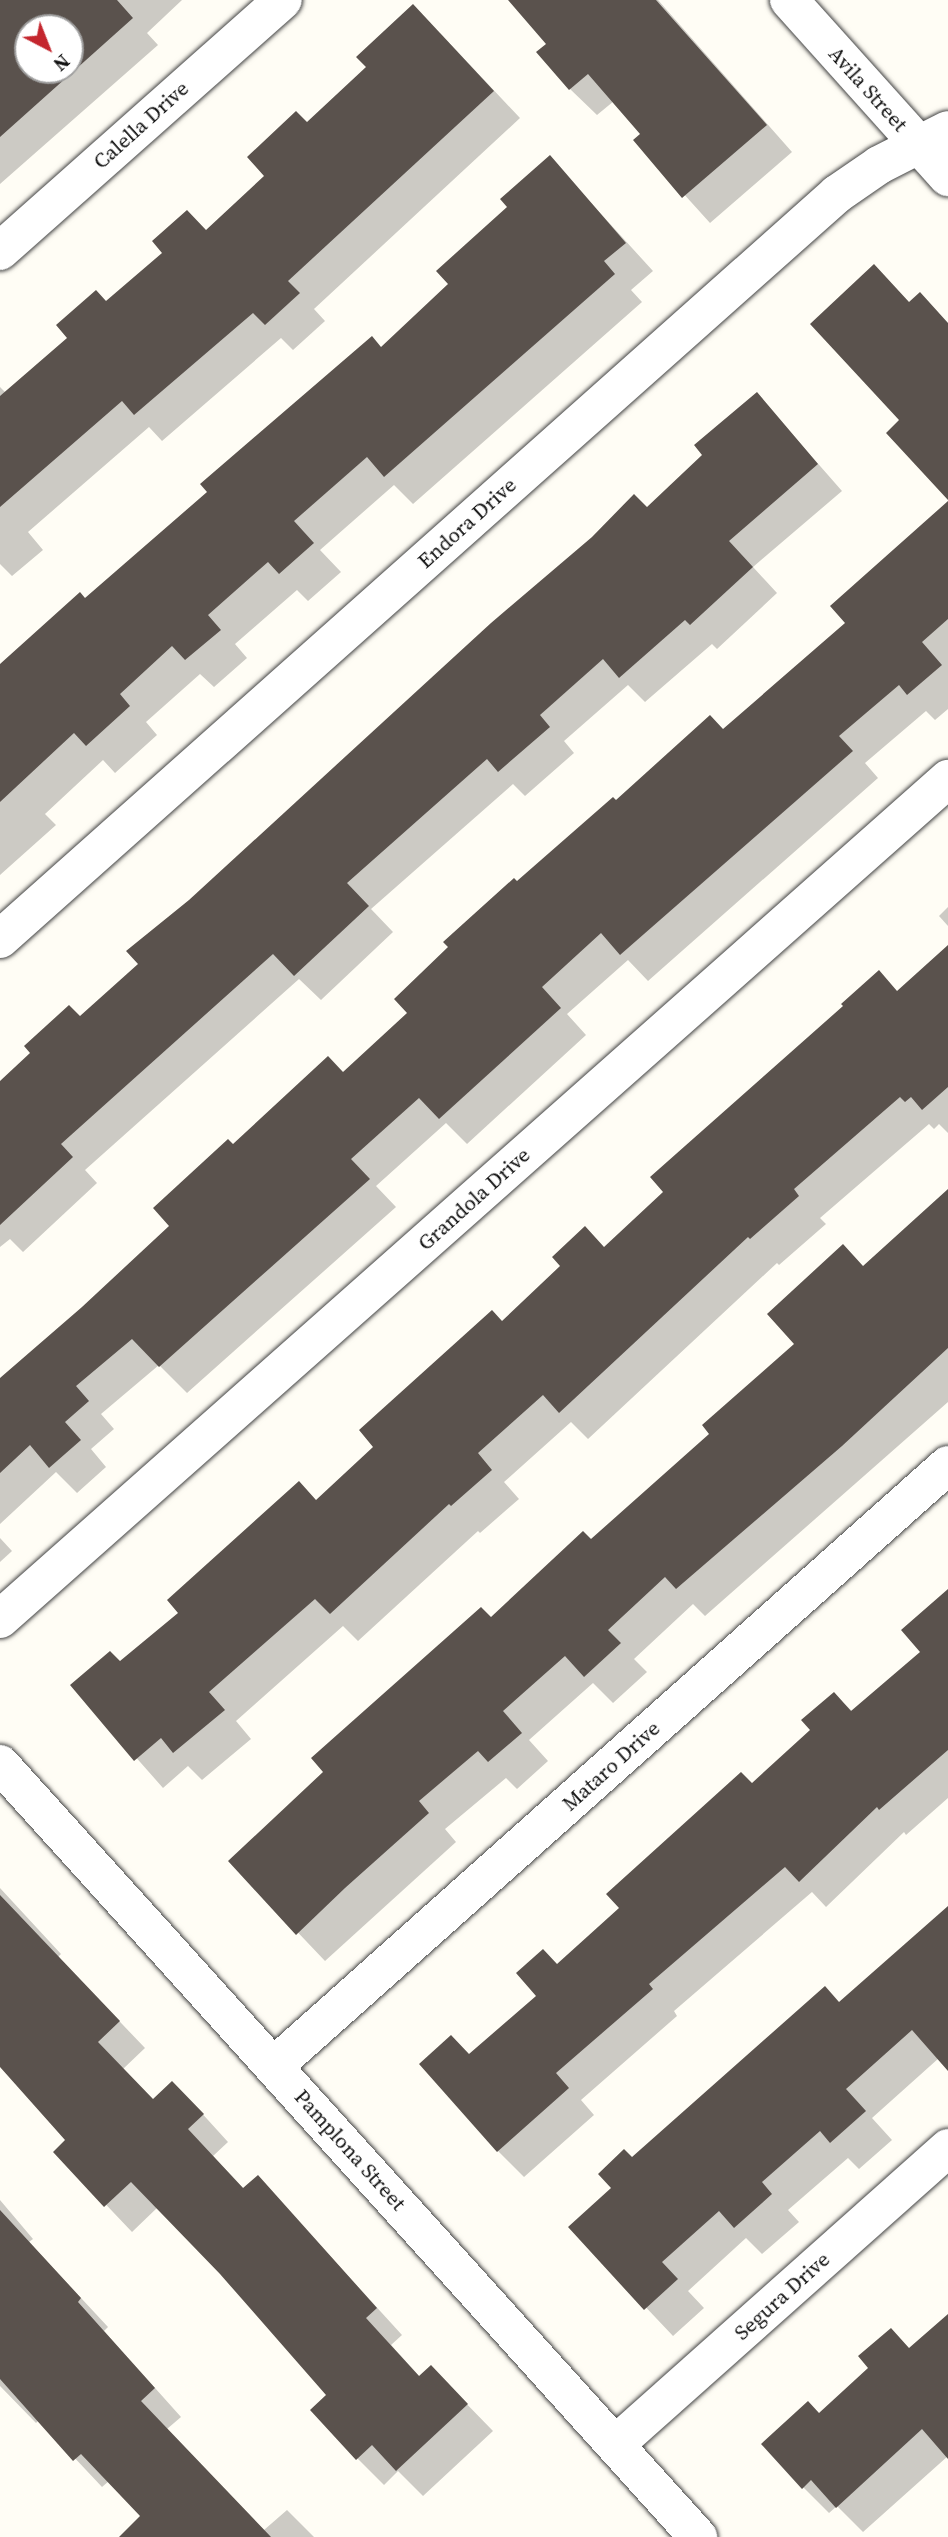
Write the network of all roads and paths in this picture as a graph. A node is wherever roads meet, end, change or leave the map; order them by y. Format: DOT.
graph roads {
  1 [pos="283,0"];
  2 [pos="789,0"];
  3 [pos="933,136"];
  4 [pos="948,177"];
  5 [pos="0,251"];
  6 [pos="948,779"];
  7 [pos="0,939"];
  8 [pos="948,1465"];
  9 [pos="0,1619"];
  10 [pos="0,1764"];
  11 [pos="274,2066"];
  12 [pos="948,2148"];
  13 [pos="616,2444"];
  14 [pos="698,2537"];
  1 -- 5 [label="street, Calella Drive"];
  2 -- 3 [label="street, Avila Street"];
  3 -- 4 [label="street, Avila Street"];
  3 -- 7 [label="street, Endora Drive"];
  6 -- 9 [label="street, Grandola Drive"];
  8 -- 11 [label="street, Mataro Drive"];
  10 -- 11 [label="street, Pamplona Street"];
  11 -- 13 [label="street, Pamplona Street"];
  12 -- 13 [label="street, Segura Drive"];
  13 -- 14 [label="street, Pamplona Street"];
}
